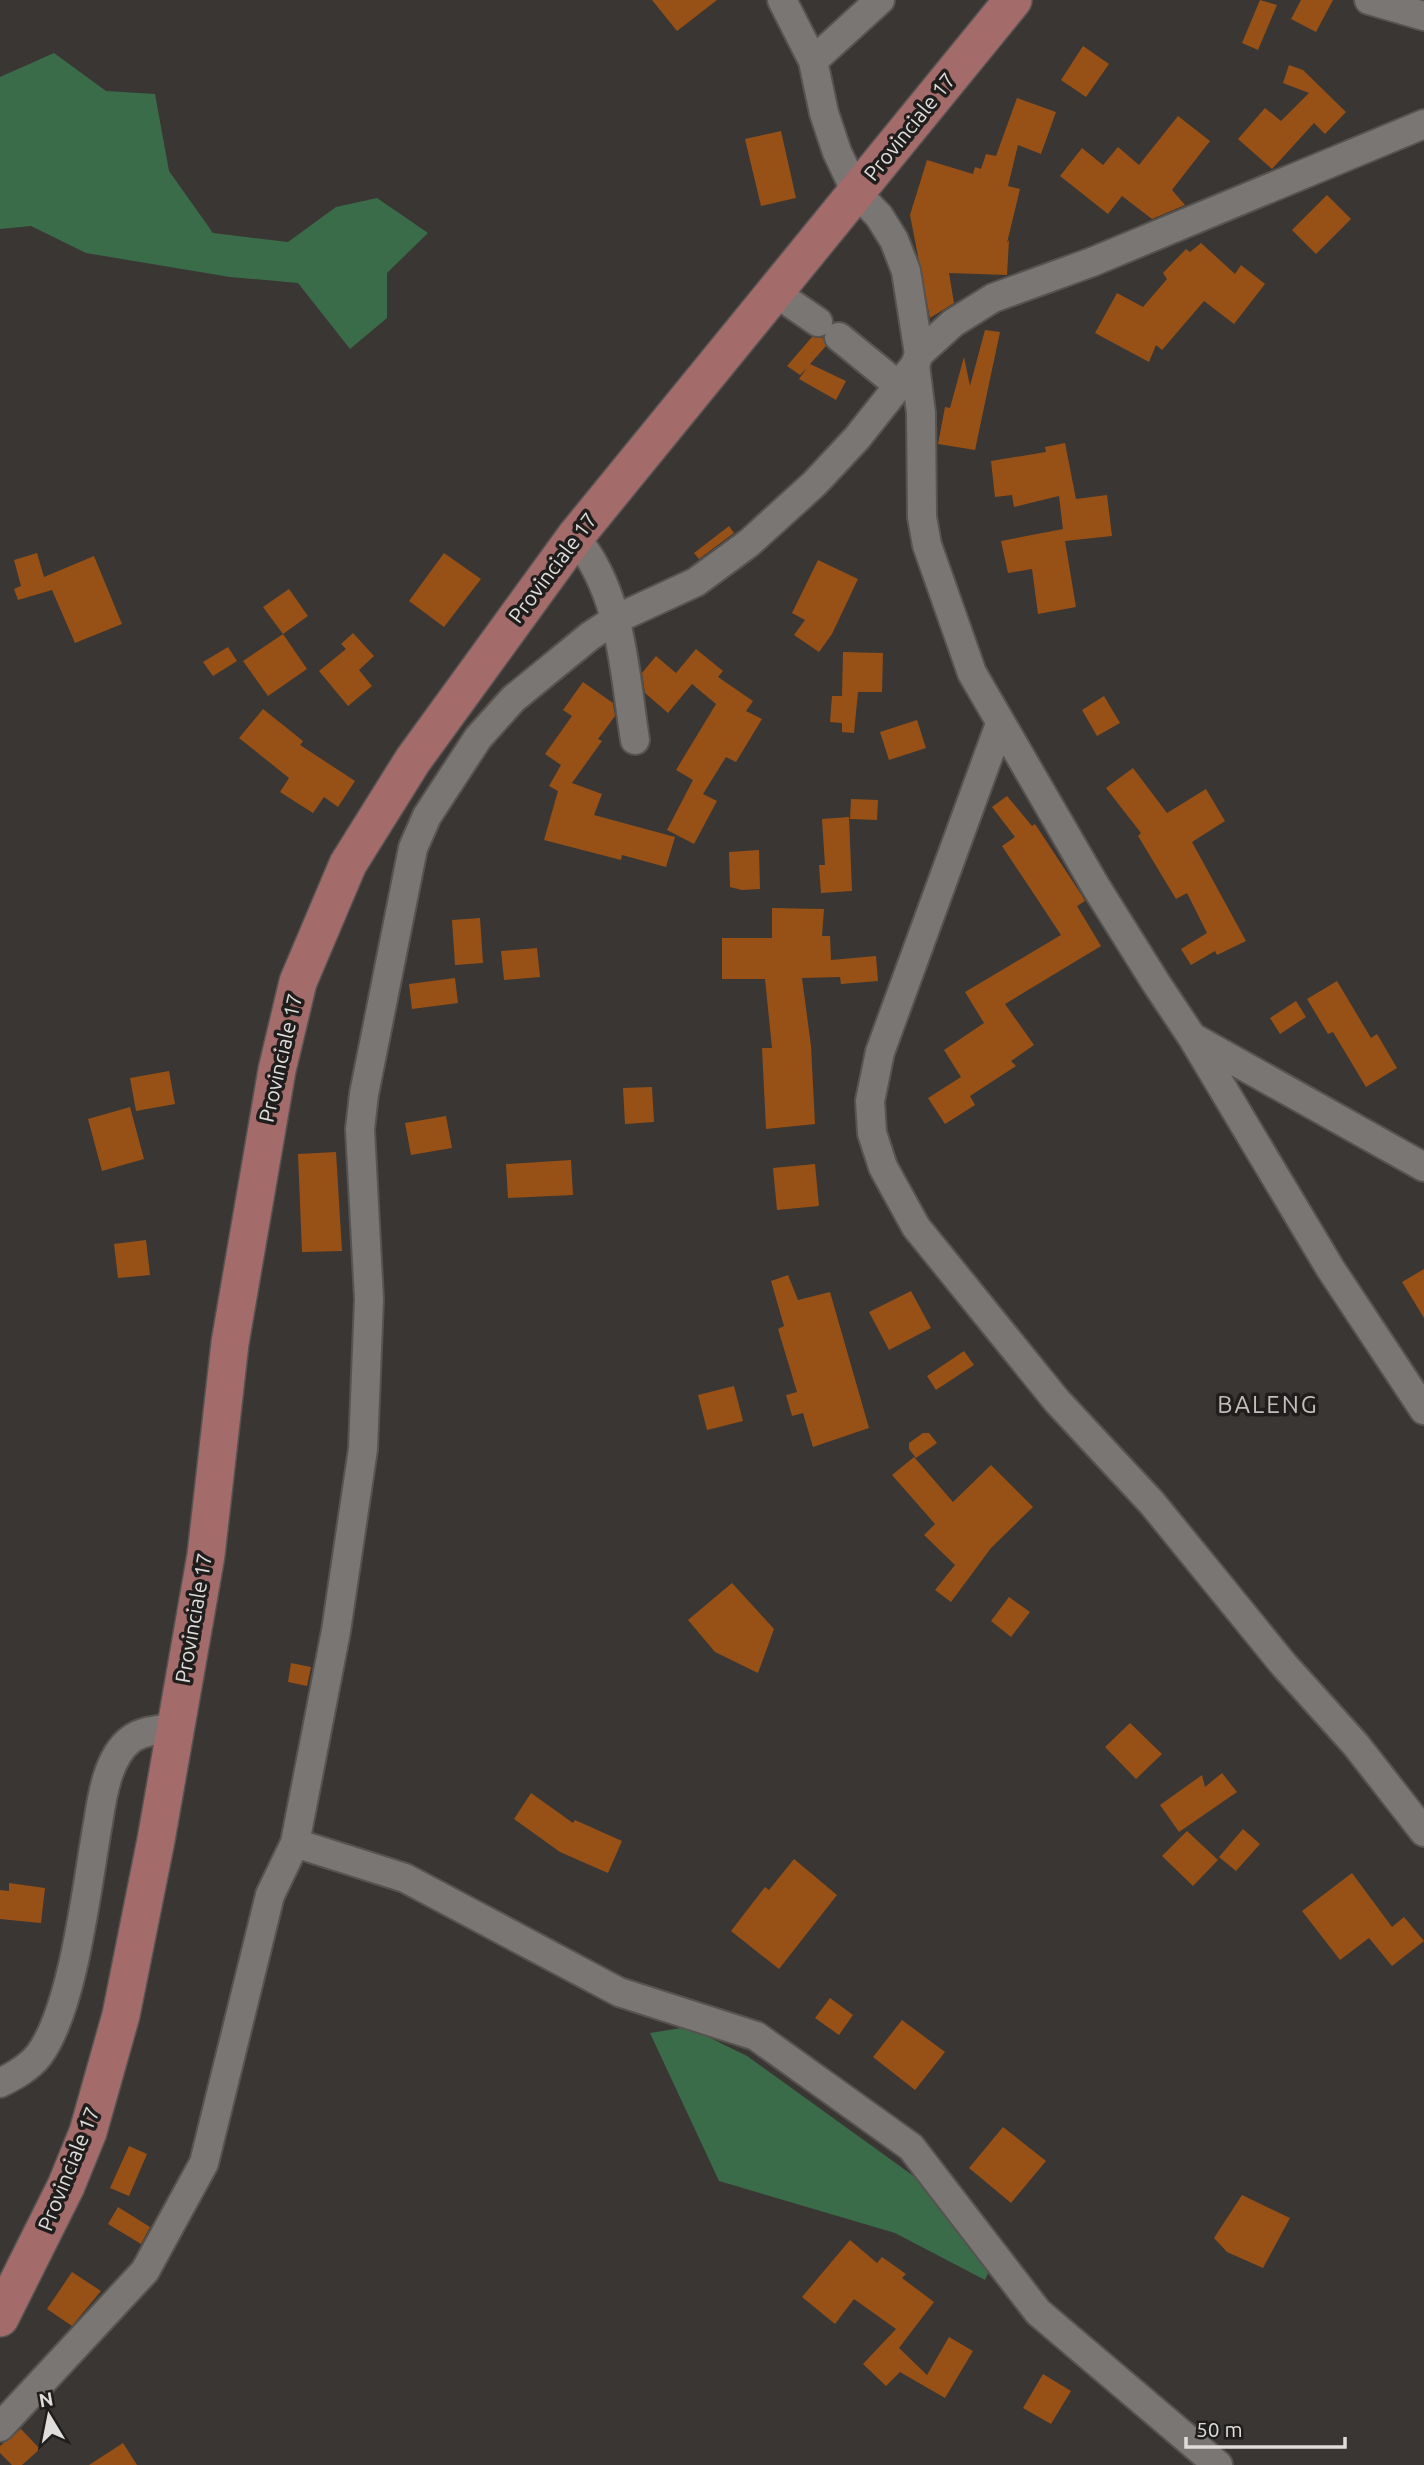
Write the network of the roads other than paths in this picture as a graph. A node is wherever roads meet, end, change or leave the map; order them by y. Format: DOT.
graph roads {
  1 [pos="782,0"];
  2 [pos="880,0"];
  3 [pos="1013,0"];
  4 [pos="1368,0"];
  5 [pos="1424,16"];
  6 [pos="813,61"];
  7 [pos="1424,124"];
  8 [pos="856,192"];
  9 [pos="775,293"];
  10 [pos="911,368"];
  11 [pos="575,537"];
  12 [pos="616,619"];
  13 [pos="1000,724"];
  14 [pos="635,740"];
  15 [pos="1192,1037"];
  16 [pos="1424,1167"];
  17 [pos="1424,1410"];
  18 [pos="176,1727"];
  19 [pos="1424,1832"];
  20 [pos="295,1843"];
  21 [pos="0,2083"];
  22 [pos="0,2318"];
  23 [pos="0,2427"];
  24 [pos="1218,2465"];
  1 -- 6 [label="street"];
  2 -- 6 [label="street"];
  3 -- 8 [label="main road, Provinciale 17"];
  4 -- 5 [label="street"];
  6 -- 8 [label="street"];
  7 -- 10 [label="street"];
  8 -- 9 [label="main road, Provinciale 17"];
  8 -- 10 [label="street"];
  9 -- 10 [label="street"];
  9 -- 11 [label="main road, Provinciale 17"];
  10 -- 12 [label="street"];
  10 -- 13 [label="street"];
  11 -- 12 [label="street"];
  11 -- 18 [label="main road, Provinciale 17"];
  12 -- 14 [label="street"];
  12 -- 20 [label="street"];
  13 -- 15 [label="street"];
  13 -- 19 [label="street"];
  15 -- 16 [label="street"];
  15 -- 17 [label="street"];
  18 -- 21 [label="street"];
  18 -- 22 [label="main road, Provinciale 17"];
  20 -- 23 [label="street"];
  20 -- 24 [label="street"];
}
